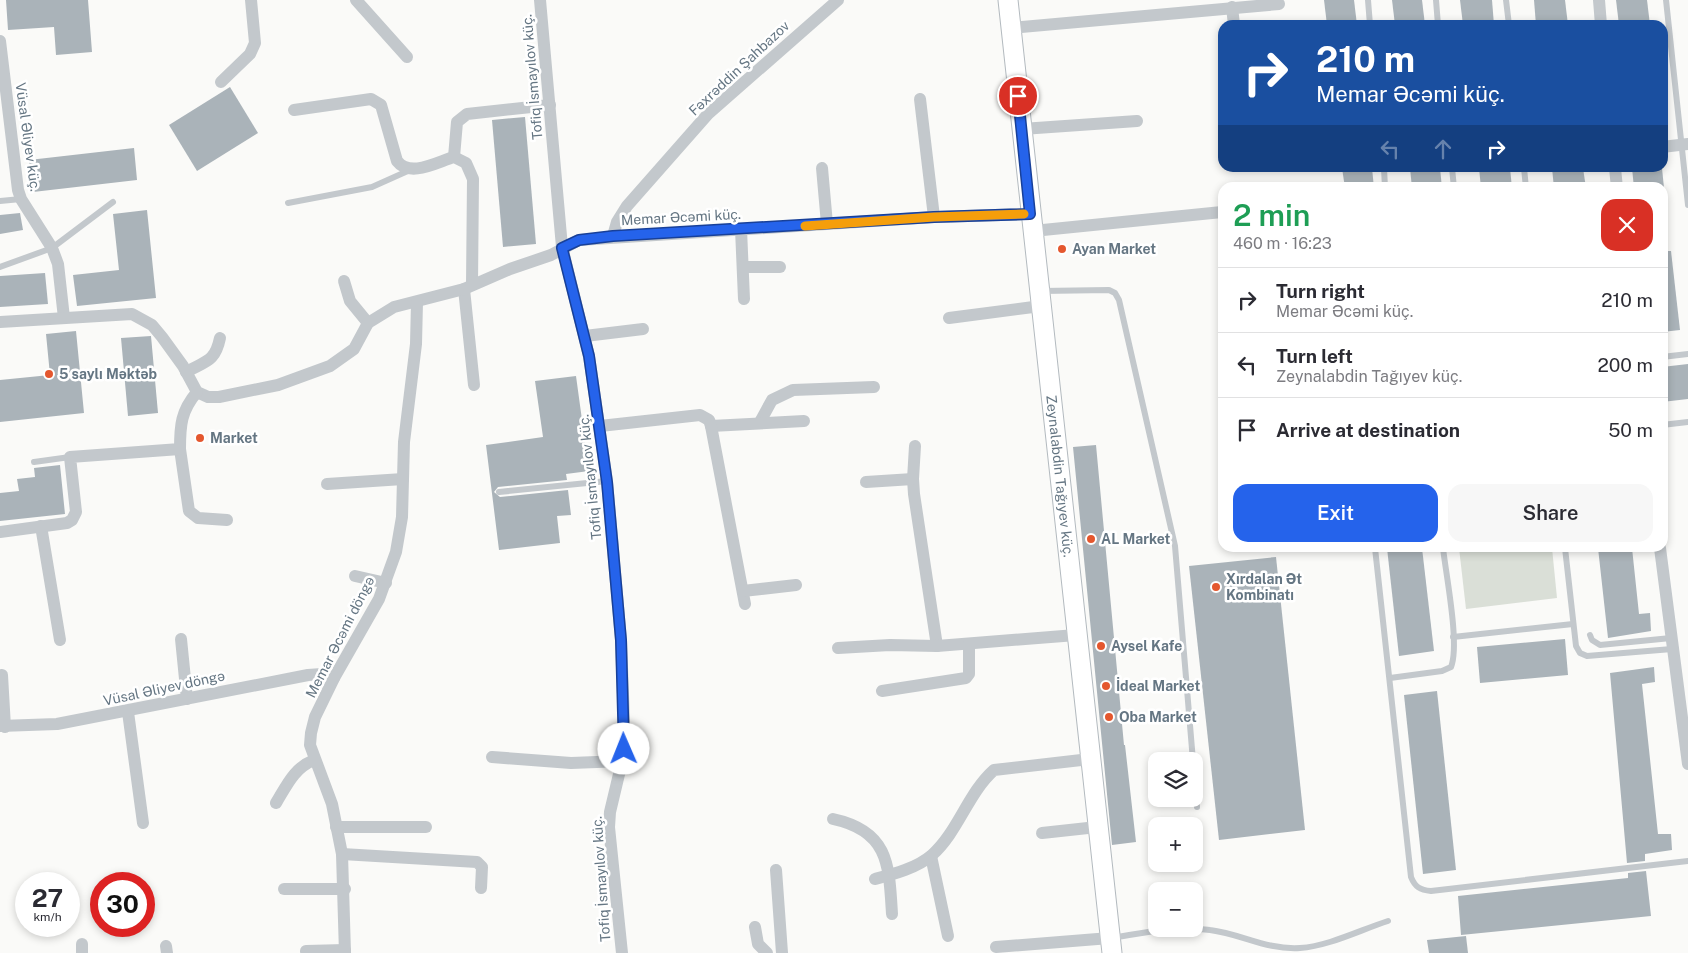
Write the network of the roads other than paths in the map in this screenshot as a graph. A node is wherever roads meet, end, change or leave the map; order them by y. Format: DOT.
graph roads {
  1 [pos="252,0"];
  2 [pos="356,0"];
  3 [pos="540,0"];
  4 [pos="838,0"];
  5 [pos="1008,0"];
  6 [pos="1368,0"];
  7 [pos="1436,0"];
  8 [pos="1506,0"];
  9 [pos="1599,0"];
  10 [pos="1666,0"];
  11 [pos="1279,4"];
  12 [pos="1232,7"];
  13 [pos="1233,20"];
  14 [pos="1370,20"];
  15 [pos="1438,20"];
  16 [pos="1508,20"];
  17 [pos="1601,20"];
  18 [pos="1011,28"];
  19 [pos="0,41"];
  20 [pos="407,57"];
  21 [pos="221,82"];
  22 [pos="920,98"];
  23 [pos="550,105"];
  24 [pos="294,110"];
  25 [pos="1136,121"];
  26 [pos="1022,129"];
  27 [pos="1685,144"];
  28 [pos="1668,146"];
  29 [pos="454,157"];
  30 [pos="822,168"];
  31 [pos="411,170"];
  32 [pos="21,199"];
  33 [pos="0,201"];
  34 [pos="113,202"];
  35 [pos="288,203"];
  36 [pos="1688,205"];
  37 [pos="1218,212"];
  38 [pos="934,217"];
  39 [pos="1032,222"];
  40 [pos="827,224"];
  41 [pos="741,229"];
  42 [pos="613,236"];
  43 [pos="52,248"];
  44 [pos="562,248"];
  45 [pos="0,267"];
  46 [pos="743,267"];
  47 [pos="780,267"];
  48 [pos="344,281"];
  49 [pos="468,287"];
  50 [pos="744,299"];
  51 [pos="1040,299"];
  52 [pos="417,302"];
  53 [pos="64,318"];
  54 [pos="949,318"];
  55 [pos="0,322"];
  56 [pos="368,323"];
  57 [pos="643,329"];
  58 [pos="585,336"];
  59 [pos="220,338"];
  60 [pos="1688,354"];
  61 [pos="1668,356"];
  62 [pos="186,372"];
  63 [pos="474,385"];
  64 [pos="874,387"];
  65 [pos="197,392"];
  66 [pos="804,421"];
  67 [pos="760,422"];
  68 [pos="1688,422"];
  69 [pos="1668,424"];
  70 [pos="600,426"];
  71 [pos="711,426"];
  72 [pos="915,446"];
  73 [pos="180,449"];
  74 [pos="70,457"];
  75 [pos="34,462"];
  76 [pos="913,478"];
  77 [pos="403,479"];
  78 [pos="607,482"];
  79 [pos="866,482"];
  80 [pos="327,484"];
  81 [pos="499,492"];
  82 [pos="227,520"];
  83 [pos="41,526"];
  84 [pos="0,532"];
  85 [pos="1376,552"];
  86 [pos="1443,552"];
  87 [pos="1564,552"];
  88 [pos="1661,552"];
  89 [pos="355,576"];
  90 [pos="386,582"];
  91 [pos="796,585"];
  92 [pos="742,591"];
  93 [pos="745,604"];
  94 [pos="1573,624"];
  95 [pos="1076,635"];
  96 [pos="1590,635"];
  97 [pos="1453,638"];
  98 [pos="182,639"];
  99 [pos="60,640"];
  100 [pos="1672,643"];
  101 [pos="969,644"];
  102 [pos="937,646"];
  103 [pos="838,648"];
  104 [pos="2,675"];
  105 [pos="334,678"];
  106 [pos="1390,678"];
  107 [pos="882,691"];
  108 [pos="187,699"];
  109 [pos="128,712"];
  110 [pos="3,727"];
  111 [pos="1193,752"];
  112 [pos="492,757"];
  113 [pos="1090,759"];
  114 [pos="314,760"];
  115 [pos="623,762"];
  116 [pos="1688,764"];
  117 [pos="276,803"];
  118 [pos="833,819"];
  119 [pos="143,824"];
  120 [pos="336,826"];
  121 [pos="426,827"];
  122 [pos="1098,827"];
  123 [pos="1042,833"];
  124 [pos="342,854"];
  125 [pos="931,856"];
  126 [pos="1688,861"];
  127 [pos="776,870"];
  128 [pos="890,875"];
  129 [pos="875,879"];
  130 [pos="284,888"];
  131 [pos="481,888"];
  132 [pos="345,889"];
  133 [pos="892,914"];
  134 [pos="1388,921"];
  135 [pos="755,926"];
  136 [pos="948,936"];
  137 [pos="1111,945"];
  138 [pos="996,946"];
  139 [pos="306,952"];
  140 [pos="345,952"];
  141 [pos="622,953"];
  142 [pos="767,953"];
  143 [pos="782,953"];
  1 -- 21 [label="street"];
  2 -- 20 [label="street"];
  3 -- 23 [label="street, Tofiq İsmayılov küç."];
  4 -- 42 [label="street, Fəxrəddin Şahbazov"];
  5 -- 18 [label="street, Zeynalabdin Tağıyev küç."];
  6 -- 14 [label="lane"];
  7 -- 15 [label="lane"];
  8 -- 16 [label="lane"];
  9 -- 17 [label="street"];
  10 -- 27 [label="lane"];
  11 -- 12 [label="street"];
  12 -- 13 [label="street"];
  12 -- 18 [label="street"];
  18 -- 26 [label="street, Zeynalabdin Tağıyev küç."];
  19 -- 32 [label="street, Vüsal Əliyev küç."];
  22 -- 38 [label="street"];
  23 -- 29 [label="street"];
  23 -- 44 [label="street, Tofiq İsmayılov küç."];
  24 -- 31 [label="street"];
  25 -- 26 [label="street"];
  26 -- 39 [label="street, Zeynalabdin Tağıyev küç."];
  27 -- 28 [label="street"];
  27 -- 36 [label="lane"];
  29 -- 31 [label="street"];
  29 -- 49 [label="street"];
  30 -- 40 [label="street"];
  31 -- 35 [label="lane"];
  32 -- 33 [label="lane"];
  32 -- 43 [label="street, Vüsal Əliyev küç."];
  34 -- 43 [label="lane"];
  37 -- 39 [label="street, Memar Əcəmi küç."];
  38 -- 39 [label="street, Memar Əcəmi küç."];
  38 -- 40 [label="street, Memar Əcəmi küç."];
  39 -- 51 [label="street, Zeynalabdin Tağıyev küç."];
  40 -- 41 [label="street, Memar Əcəmi küç."];
  41 -- 42 [label="street, Memar Əcəmi küç."];
  41 -- 46 [label="street"];
  42 -- 44 [label="street, Memar Əcəmi küç."];
  43 -- 45 [label="lane"];
  43 -- 53 [label="street, Vüsal Əliyev küç."];
  44 -- 49 [label="street, Memar Əcəmi küç."];
  44 -- 58 [label="street, Tofiq İsmayılov küç."];
  46 -- 47 [label="street"];
  46 -- 50 [label="street"];
  48 -- 56 [label="street"];
  49 -- 52 [label="street, Memar Əcəmi küç."];
  49 -- 63 [label="street"];
  51 -- 54 [label="street"];
  51 -- 95 [label="street, Zeynalabdin Tağıyev küç."];
  51 -- 111 [label="lane"];
  52 -- 56 [label="street, Memar Əcəmi küç."];
  52 -- 77 [label="street, Memar Əcəmi döngə"];
  53 -- 55 [label="street"];
  53 -- 62 [label="street"];
  56 -- 65 [label="street, Memar Əcəmi küç."];
  57 -- 58 [label="street"];
  58 -- 70 [label="street, Tofiq İsmayılov küç."];
  59 -- 62 [label="street"];
  60 -- 61 [label="lane"];
  62 -- 65 [label="street"];
  64 -- 67 [label="street"];
  65 -- 73 [label="street"];
  66 -- 67 [label="street"];
  67 -- 71 [label="street"];
  68 -- 69 [label="lane"];
  70 -- 71 [label="street"];
  70 -- 78 [label="street, Tofiq İsmayılov küç."];
  71 -- 92 [label="street"];
  72 -- 76 [label="street"];
  73 -- 74 [label="street"];
  73 -- 82 [label="street"];
  74 -- 75 [label="lane"];
  74 -- 83 [label="street"];
  76 -- 79 [label="street"];
  76 -- 102 [label="street"];
  77 -- 80 [label="street"];
  77 -- 90 [label="street, Memar Əcəmi döngə"];
  78 -- 81 [label="lane"];
  78 -- 115 [label="street, Tofiq İsmayılov küç."];
  83 -- 84 [label="street"];
  83 -- 99 [label="street"];
  85 -- 106 [label="lane"];
  86 -- 97 [label="lane"];
  87 -- 94 [label="lane"];
  88 -- 100 [label="street"];
  89 -- 90 [label="street"];
  90 -- 105 [label="street, Memar Əcəmi döngə"];
  91 -- 92 [label="street"];
  92 -- 93 [label="street"];
  94 -- 97 [label="lane"];
  94 -- 100 [label="lane"];
  95 -- 101 [label="street"];
  95 -- 113 [label="street, Zeynalabdin Tağıyev küç."];
  96 -- 100 [label="lane"];
  97 -- 106 [label="lane"];
  98 -- 108 [label="street"];
  100 -- 116 [label="street"];
  101 -- 102 [label="street"];
  101 -- 107 [label="street"];
  102 -- 103 [label="street"];
  104 -- 110 [label="street"];
  105 -- 108 [label="street, Vüsal Əliyev döngə"];
  105 -- 114 [label="street, Memar Əcəmi döngə"];
  106 -- 126 [label="lane"];
  108 -- 109 [label="street, Vüsal Əliyev döngə"];
  109 -- 110 [label="street, Vüsal Əliyev döngə"];
  109 -- 119 [label="street"];
  112 -- 115 [label="street"];
  113 -- 122 [label="street, Zeynalabdin Tağıyev küç."];
  113 -- 125 [label="street"];
  114 -- 117 [label="street"];
  114 -- 120 [label="street, Memar Əcəmi döngə"];
  115 -- 141 [label="street, Tofiq İsmayılov küç."];
  118 -- 128 [label="street"];
  120 -- 121 [label="street"];
  120 -- 124 [label="street, Memar Əcəmi döngə"];
  122 -- 123 [label="street"];
  122 -- 137 [label="street, Zeynalabdin Tağıyev küç."];
  124 -- 131 [label="street"];
  124 -- 132 [label="street, Memar Əcəmi döngə"];
  125 -- 128 [label="street"];
  125 -- 136 [label="street"];
  127 -- 143 [label="street"];
  128 -- 129 [label="street"];
  128 -- 133 [label="street"];
  130 -- 132 [label="street"];
  132 -- 140 [label="street, Memar Əcəmi döngə"];
  134 -- 137 [label="lane"];
  135 -- 142 [label="street"];
  137 -- 138 [label="street"];
  139 -- 140 [label="street"];
}
